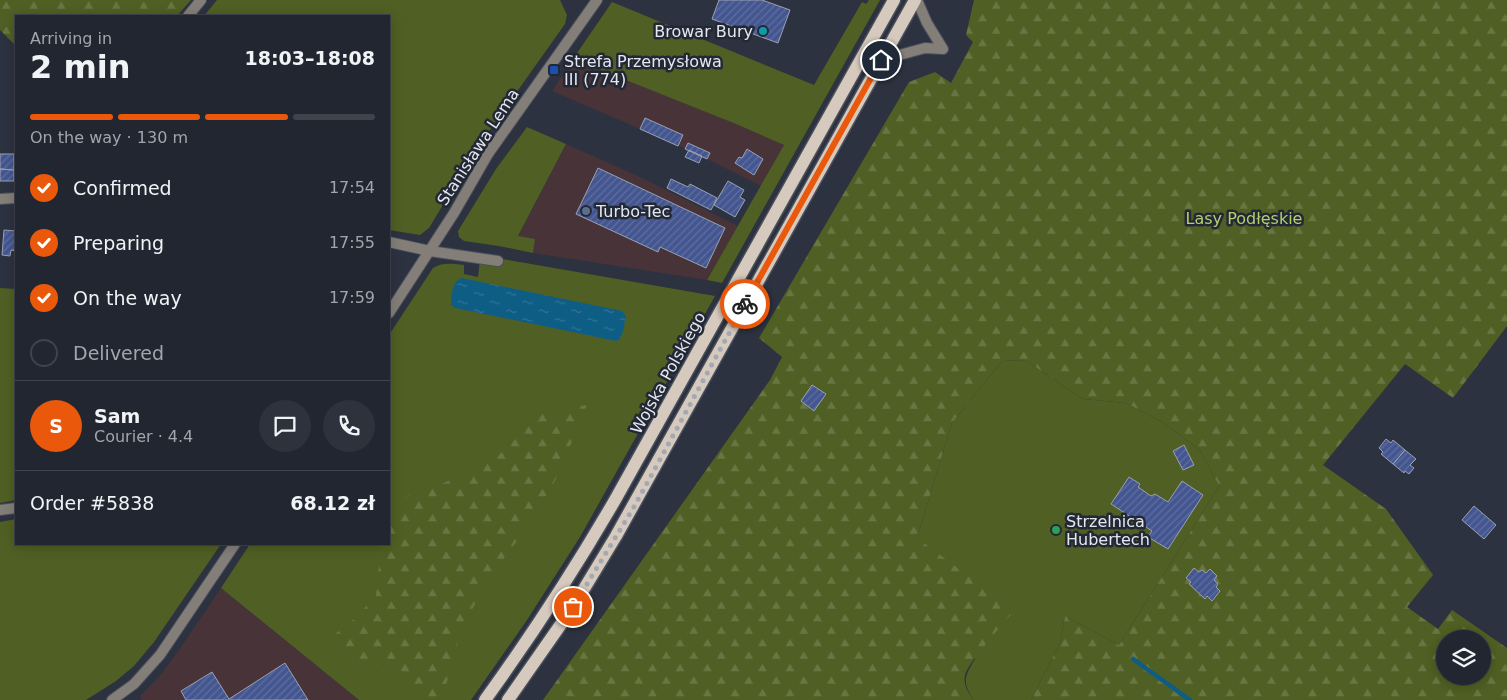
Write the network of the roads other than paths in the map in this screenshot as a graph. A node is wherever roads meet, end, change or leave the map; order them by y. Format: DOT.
graph roads {
  1 [pos="201,0"];
  2 [pos="597,0"];
  3 [pos="894,0"];
  4 [pos="916,0"];
  5 [pos="189,15"];
  6 [pos="881,60"];
  7 [pos="15,198"];
  8 [pos="0,199"];
  9 [pos="390,242"];
  10 [pos="430,251"];
  11 [pos="498,261"];
  12 [pos="390,311"];
  13 [pos="15,508"];
  14 [pos="0,510"];
  15 [pos="234,545"];
  16 [pos="112,700"];
  17 [pos="485,700"];
  18 [pos="508,700"];
  1 -- 5 [label="street"];
  2 -- 10 [label="street, Stanisława Lema"];
  3 -- 17 [label="main road, Wojska Polskiego"];
  4 -- 6 [label="main road"];
  4 -- 6 [label="street"];
  6 -- 18 [label="main road"];
  7 -- 8 [label="street"];
  9 -- 10 [label="street"];
  10 -- 11 [label="street"];
  10 -- 12 [label="street, Stanisława Lema"];
  13 -- 14 [label="street"];
  15 -- 16 [label="street"];
}
